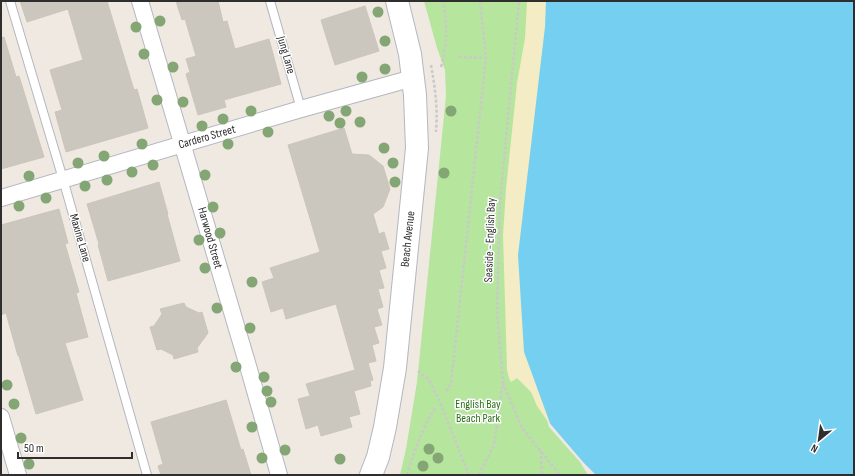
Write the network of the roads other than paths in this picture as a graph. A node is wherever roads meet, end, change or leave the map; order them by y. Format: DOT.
graph roads {
  1 [pos="10,1"];
  2 [pos="140,1"];
  3 [pos="270,1"];
  4 [pos="397,1"];
  5 [pos="413,78"];
  6 [pos="301,109"];
  7 [pos="183,144"];
  8 [pos="64,179"];
  9 [pos="1,198"];
  10 [pos="1,417"];
  11 [pos="18,475"];
  12 [pos="147,475"];
  13 [pos="279,475"];
  14 [pos="371,475"];
  1 -- 8 [label="lane, Maxine Lane"];
  2 -- 7 [label="street, Harwood Street"];
  3 -- 6 [label="lane, Jung Lane"];
  4 -- 5 [label="street, Beach Avenue"];
  5 -- 6 [label="street, Cardero Street"];
  5 -- 14 [label="street, Beach Avenue"];
  6 -- 7 [label="street, Cardero Street"];
  7 -- 8 [label="street, Cardero Street"];
  7 -- 13 [label="street, Harwood Street"];
  8 -- 9 [label="street, Cardero Street"];
  8 -- 12 [label="lane, Maxine Lane"];
  10 -- 11 [label="street"];
}
